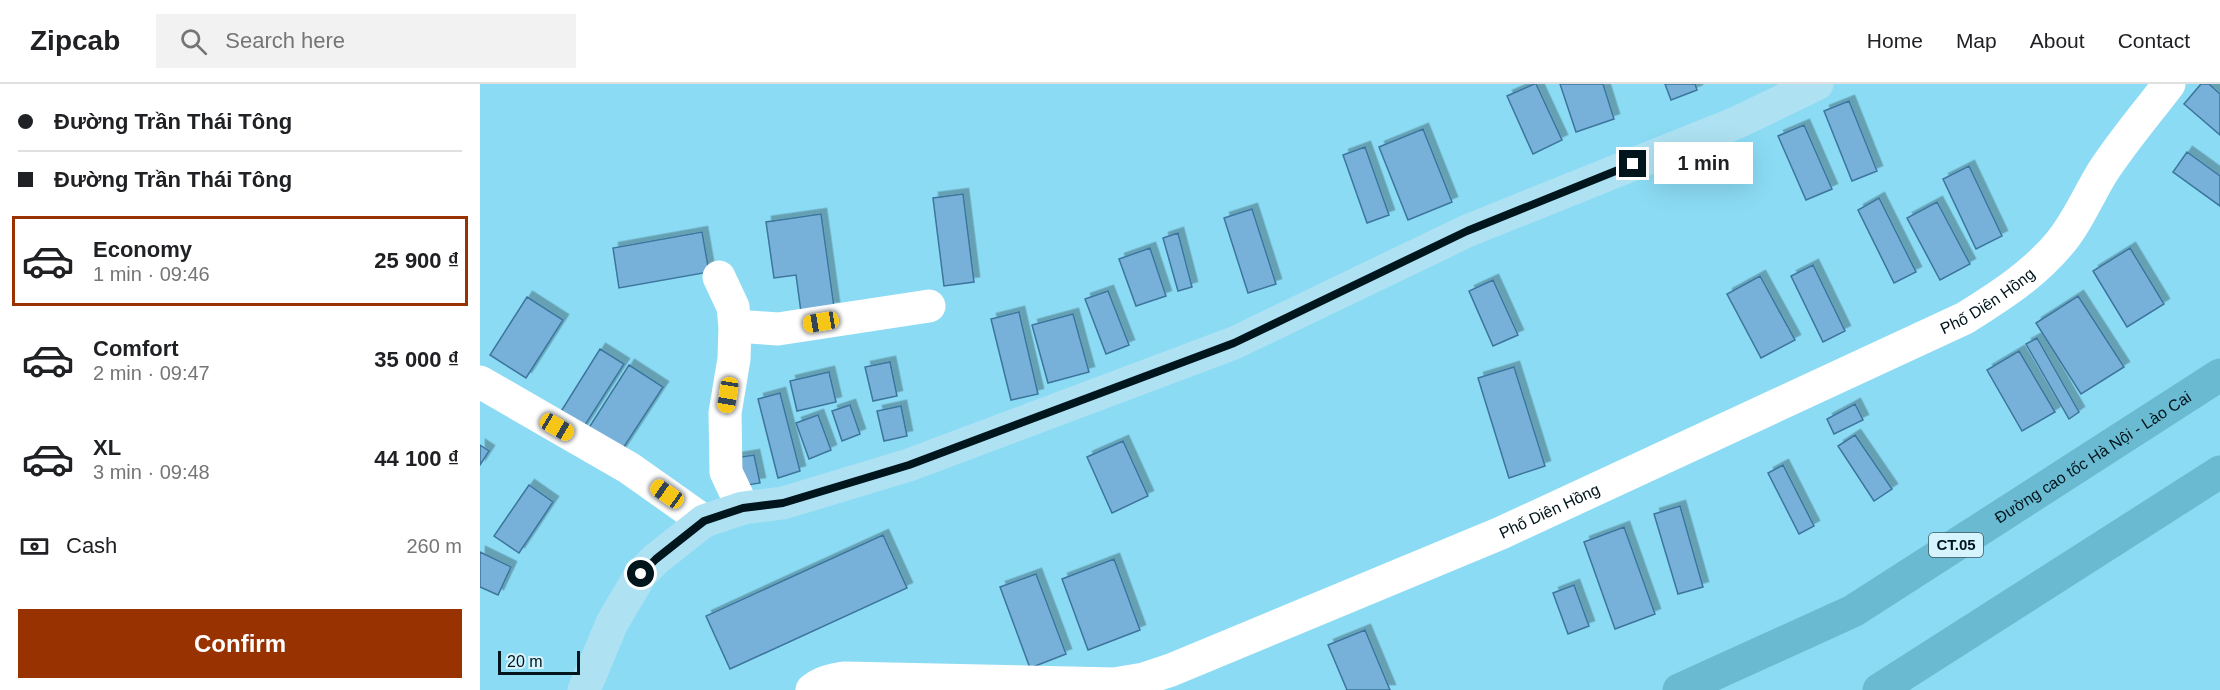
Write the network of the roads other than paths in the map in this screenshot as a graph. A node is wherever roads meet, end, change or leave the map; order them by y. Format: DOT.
graph roads {
  1 [pos="1817,84"];
  2 [pos="2169,84"];
  3 [pos="719,277"];
  4 [pos="929,306"];
  5 [pos="735,326"];
  6 [pos="2220,375"];
  7 [pos="480,382"];
  8 [pos="2220,472"];
  9 [pos="743,508"];
  10 [pos="704,521"];
  11 [pos="584,690"];
  12 [pos="812,690"];
  13 [pos="1679,690"];
  14 [pos="1879,690"];
  1 -- 9 [label="main road"];
  2 -- 12 [label="street, Phố Diên Hồng"];
  3 -- 5 [label="street"];
  4 -- 5 [label="street"];
  5 -- 9 [label="street"];
  6 -- 13 [label="highway, Đường cao tốc Hà Nội - Lào Cai / CT.05"];
  7 -- 10 [label="street"];
  8 -- 14 [label="highway"];
  9 -- 10 [label="main road"];
  10 -- 11 [label="main road"];
}
